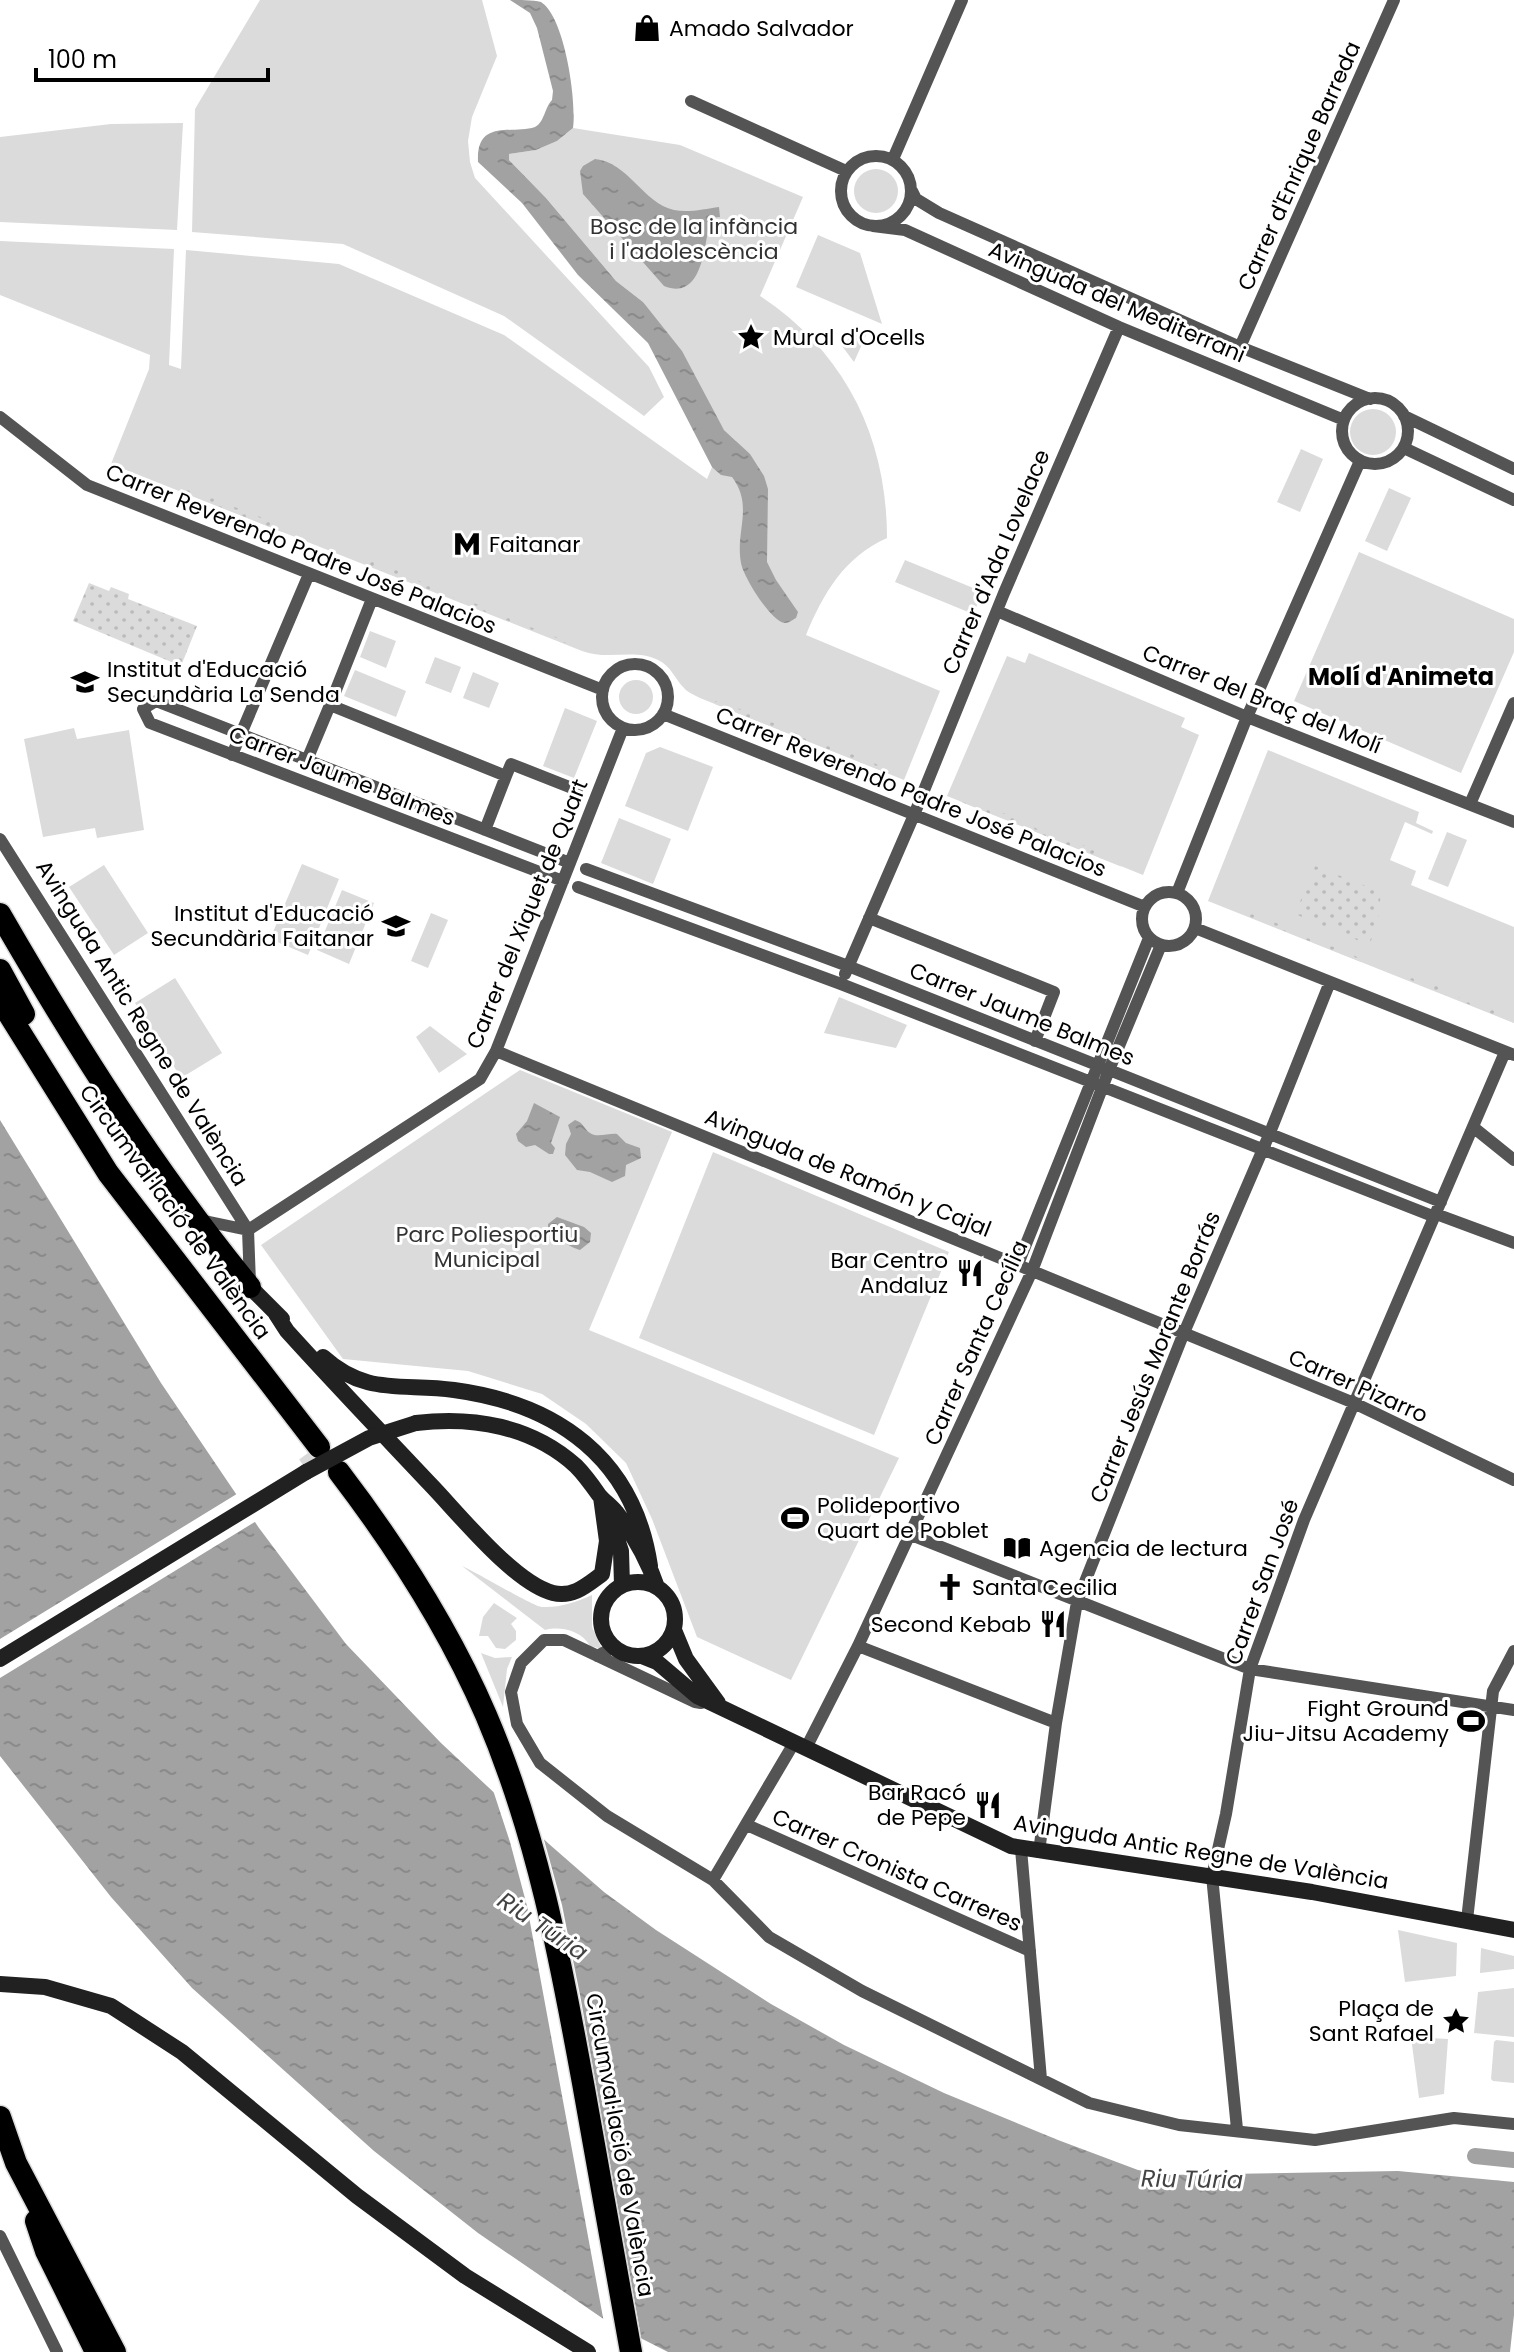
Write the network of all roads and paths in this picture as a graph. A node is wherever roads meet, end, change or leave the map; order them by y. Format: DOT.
graph roads {
  1 [pos="962,0"];
  2 [pos="1394,0"];
  3 [pos="691,101"];
  4 [pos="893,159"];
  5 [pos="846,171"];
  6 [pos="912,191"];
  7 [pos="873,226"];
  8 [pos="1119,327"];
  9 [pos="1240,347"];
  10 [pos="1370,399"];
  11 [pos="1404,416"];
  12 [pos="0,417"];
  13 [pos="1344,420"];
  14 [pos="1404,448"];
  15 [pos="1360,461"];
  16 [pos="1514,469"];
  17 [pos="1514,500"];
  18 [pos="309,574"];
  19 [pos="372,599"];
  20 [pos="997,611"];
  21 [pos="603,690"];
  22 [pos="1514,703"];
  23 [pos="330,705"];
  24 [pos="663,714"];
  25 [pos="1247,717"];
  26 [pos="623,728"];
  27 [pos="240,734"];
  28 [pos="232,755"];
  29 [pos="307,760"];
  30 [pos="506,776"];
  31 [pos="577,790"];
  32 [pos="1470,804"];
  33 [pos="914,815"];
  34 [pos="1514,822"];
  35 [pos="485,830"];
  36 [pos="0,839"];
  37 [pos="570,863"];
  38 [pos="586,869"];
  39 [pos="563,881"];
  40 [pos="578,887"];
  41 [pos="1177,893"];
  42 [pos="1145,907"];
  43 [pos="0,914"];
  44 [pos="869,918"];
  45 [pos="1195,928"];
  46 [pos="1149,938"];
  47 [pos="1161,945"];
  48 [pos="848,966"];
  49 [pos="0,970"];
  50 [pos="1330,982"];
  51 [pos="841,984"];
  52 [pos="0,1000"];
  53 [pos="0,1016"];
  54 [pos="1035,1041"];
  55 [pos="496,1051"];
  56 [pos="1510,1053"];
  57 [pos="1103,1068"];
  58 [pos="1090,1082"];
  59 [pos="1103,1087"];
  60 [pos="1473,1127"];
  61 [pos="1269,1135"];
  62 [pos="1263,1149"];
  63 [pos="1514,1160"];
  64 [pos="128,1196"];
  65 [pos="1438,1211"];
  66 [pos="194,1218"];
  67 [pos="248,1230"];
  68 [pos="1514,1243"];
  69 [pos="1018,1264"];
  70 [pos="1032,1271"];
  71 [pos="250,1287"];
  72 [pos="276,1314"];
  73 [pos="1183,1335"];
  74 [pos="1354,1403"];
  75 [pos="320,1464"];
  76 [pos="1514,1480"];
  77 [pos="601,1497"];
  78 [pos="911,1535"];
  79 [pos="650,1566"];
  80 [pos="622,1585"];
  81 [pos="657,1587"];
  82 [pos="1077,1602"];
  83 [pos="674,1630"];
  84 [pos="858,1646"];
  85 [pos="614,1647"];
  86 [pos="1514,1651"];
  87 [pos="597,1656"];
  88 [pos="642,1656"];
  89 [pos="0,1659"];
  90 [pos="1250,1669"];
  91 [pos="719,1704"];
  92 [pos="1492,1707"];
  93 [pos="1514,1710"];
  94 [pos="479,1715"];
  95 [pos="1056,1723"];
  96 [pos="800,1746"];
  97 [pos="747,1825"];
  98 [pos="1021,1849"];
  99 [pos="1039,1852"];
  100 [pos="1212,1876"];
  101 [pos="713,1880"];
  102 [pos="1467,1920"];
  103 [pos="1514,1930"];
  104 [pos="1030,1951"];
  105 [pos="4,1984"];
  106 [pos="1041,2079"];
  107 [pos="0,2117"];
  108 [pos="1514,2124"];
  109 [pos="1237,2129"];
  110 [pos="16,2163"];
  111 [pos="0,2236"];
  112 [pos="57,2352"];
  113 [pos="96,2352"];
  114 [pos="115,2352"];
  115 [pos="588,2352"];
  116 [pos="618,2352"];
  117 [pos="631,2352"];
  1 -- 4 [label="street"];
  2 -- 9 [label="street, Carrer d'Enrique Barreda"];
  3 -- 5 [label="street"];
  4 -- 5 [label="street"];
  4 -- 6 [label="street"];
  5 -- 7 [label="street"];
  6 -- 7 [label="street"];
  6 -- 9 [label="street, Avinguda del Mediterrani"];
  7 -- 8 [label="street, Avinguda del Mediterrani"];
  8 -- 13 [label="street, Avinguda del Mediterrani"];
  8 -- 20 [label="street, Carrer d'Ada Lovelace"];
  9 -- 10 [label="street, Avinguda del Mediterrani"];
  10 -- 11 [label="street"];
  10 -- 13 [label="street"];
  11 -- 14 [label="street"];
  11 -- 16 [label="street"];
  12 -- 18 [label="street, Carrer Reverendo Padre José Palacios"];
  13 -- 15 [label="street"];
  14 -- 15 [label="street"];
  14 -- 17 [label="street"];
  15 -- 25 [label="street"];
  18 -- 19 [label="street, Carrer Reverendo Padre José Palacios"];
  18 -- 27 [label="street"];
  19 -- 21 [label="street, Carrer Reverendo Padre José Palacios"];
  19 -- 23 [label="street"];
  20 -- 25 [label="street, Carrer del Braç del Molí"];
  20 -- 33 [label="street, Carrer d'Ada Lovelace"];
  21 -- 24 [label="street"];
  21 -- 26 [label="street"];
  22 -- 32 [label="street"];
  23 -- 29 [label="street"];
  23 -- 30 [label="street"];
  24 -- 26 [label="street"];
  24 -- 33 [label="street, Carrer Reverendo Padre José Palacios"];
  25 -- 32 [label="street, Carrer del Braç del Molí"];
  25 -- 41 [label="street"];
  26 -- 37 [label="street, Carrer del Xiquet de Quart"];
  27 -- 28 [label="street"];
  27 -- 28 [label="street, Carrer Jaume Balmes"];
  27 -- 29 [label="street, Carrer Jaume Balmes"];
  28 -- 39 [label="street, Carrer Jaume Balmes"];
  29 -- 35 [label="street, Carrer Jaume Balmes"];
  30 -- 31 [label="street"];
  30 -- 35 [label="street"];
  32 -- 34 [label="street, Carrer del Braç del Molí"];
  33 -- 42 [label="street, Carrer Reverendo Padre José Palacios"];
  33 -- 44 [label="street, Carrer d'Ada Lovelace"];
  35 -- 37 [label="street, Carrer Jaume Balmes"];
  36 -- 67 [label="street, Avinguda Antic Regne de València"];
  37 -- 39 [label="street, Carrer del Xiquet de Quart"];
  38 -- 48 [label="street, Carrer Jaume Balmes"];
  39 -- 55 [label="street, Carrer del Xiquet de Quart"];
  40 -- 51 [label="street, Carrer Jaume Balmes"];
  41 -- 42 [label="street"];
  41 -- 45 [label="street"];
  42 -- 46 [label="street"];
  43 -- 66 [label="highway"];
  44 -- 48 [label="street, Carrer d'Ada Lovelace"];
  44 -- 54 [label="street"];
  45 -- 47 [label="street"];
  45 -- 50 [label="street"];
  46 -- 47 [label="street"];
  46 -- 57 [label="street, Carrer Santa Cecília"];
  47 -- 57 [label="street, Carrer Santa Cecília"];
  48 -- 51 [label="street, Carrer d'Ada Lovelace"];
  48 -- 54 [label="street, Carrer Jaume Balmes"];
  49 -- 64 [label="highway"];
  50 -- 56 [label="street"];
  50 -- 61 [label="street, Carrer Jesús Morante Borrás"];
  51 -- 58 [label="street, Carrer Jaume Balmes"];
  52 -- 64 [label="highway, Circumval·lació de València"];
  53 -- 75 [label="highway"];
  54 -- 57 [label="street, Carrer Jaume Balmes"];
  55 -- 67 [label="street, Carrer del Xiquet de Quart"];
  55 -- 69 [label="street, Avinguda de Ramón y Cajal"];
  56 -- 60 [label="street, Carrer San José"];
  57 -- 58 [label="street, Carrer Santa Cecília"];
  57 -- 59 [label="street, Carrer Santa Cecília"];
  57 -- 61 [label="street, Carrer Jaume Balmes"];
  58 -- 59 [label="street, Carrer Jaume Balmes"];
  58 -- 69 [label="street, Carrer Santa Cecília"];
  59 -- 62 [label="street, Carrer Jaume Balmes"];
  59 -- 70 [label="street, Carrer Santa Cecília"];
  60 -- 63 [label="street"];
  60 -- 65 [label="street, Carrer San José"];
  61 -- 62 [label="street, Carrer Jesús Morante Borrás"];
  61 -- 65 [label="street, Carrer Jaume Balmes"];
  62 -- 65 [label="street, Carrer Jaume Balmes"];
  62 -- 73 [label="street, Carrer Jesús Morante Borrás"];
  64 -- 75 [label="highway, Circumval·lació de València"];
  65 -- 68 [label="street"];
  65 -- 74 [label="street, Carrer San José"];
  66 -- 67 [label="street"];
  66 -- 71 [label="highway"];
  67 -- 71 [label="street"];
  69 -- 70 [label="street, Avinguda de Ramón y Cajal"];
  70 -- 73 [label="street, Avinguda de Ramón y Cajal"];
  70 -- 78 [label="street, Carrer Santa Cecília"];
  71 -- 72 [label="main road"];
  72 -- 77 [label="main road"];
  72 -- 79 [label="main road"];
  73 -- 74 [label="street, Carrer Pizarro"];
  73 -- 82 [label="street, Carrer Jesús Morante Borrás"];
  74 -- 76 [label="street, Carrer Pizarro"];
  74 -- 90 [label="street, Carrer San José"];
  75 -- 77 [label="main road, bridge"];
  75 -- 89 [label="main road"];
  75 -- 94 [label="highway"];
  77 -- 79 [label="main road"];
  77 -- 80 [label="main road"];
  78 -- 82 [label="street"];
  78 -- 84 [label="street, Carrer Santa Cecília"];
  79 -- 81 [label="main road"];
  80 -- 81 [label="main road"];
  80 -- 85 [label="main road"];
  81 -- 83 [label="main road"];
  82 -- 90 [label="street"];
  82 -- 95 [label="street, Carrer Jesús Morante Borrás"];
  83 -- 88 [label="main road"];
  83 -- 91 [label="main road, Avinguda Antic Regne de València"];
  84 -- 95 [label="street"];
  84 -- 96 [label="street, Carrer Santa Cecília"];
  85 -- 87 [label="street"];
  85 -- 88 [label="main road"];
  86 -- 92 [label="street"];
  87 -- 91 [label="street, Avinguda Antic Regne de València"];
  87 -- 101 [label="street, Avinguda Antic Regne de València"];
  88 -- 91 [label="main road, Avinguda Antic Regne de València"];
  90 -- 92 [label="street"];
  90 -- 100 [label="street, Carrer San José"];
  91 -- 96 [label="main road, Avinguda Antic Regne de València"];
  92 -- 93 [label="street"];
  92 -- 102 [label="street"];
  94 -- 116 [label="highway"];
  94 -- 117 [label="highway, Circumval·lació de València"];
  95 -- 99 [label="street, Carrer Jesús Morante Borrás"];
  96 -- 97 [label="street, Carrer Santa Cecília"];
  96 -- 98 [label="main road, Avinguda Antic Regne de València"];
  97 -- 101 [label="street, Carrer Santa Cecília"];
  97 -- 104 [label="street, Carrer Cronista Carreres"];
  98 -- 99 [label="main road, Avinguda Antic Regne de València"];
  98 -- 104 [label="street"];
  99 -- 100 [label="main road, Avinguda Antic Regne de València"];
  100 -- 102 [label="main road, Avinguda Antic Regne de València"];
  100 -- 109 [label="street, Carrer San José"];
  101 -- 106 [label="street"];
  102 -- 103 [label="main road, Avinguda Antic Regne de València"];
  104 -- 106 [label="street"];
  105 -- 115 [label="main road"];
  106 -- 109 [label="street"];
  107 -- 110 [label="highway"];
  108 -- 109 [label="street"];
  110 -- 113 [label="highway"];
  110 -- 114 [label="highway"];
  111 -- 112 [label="street"];
}
